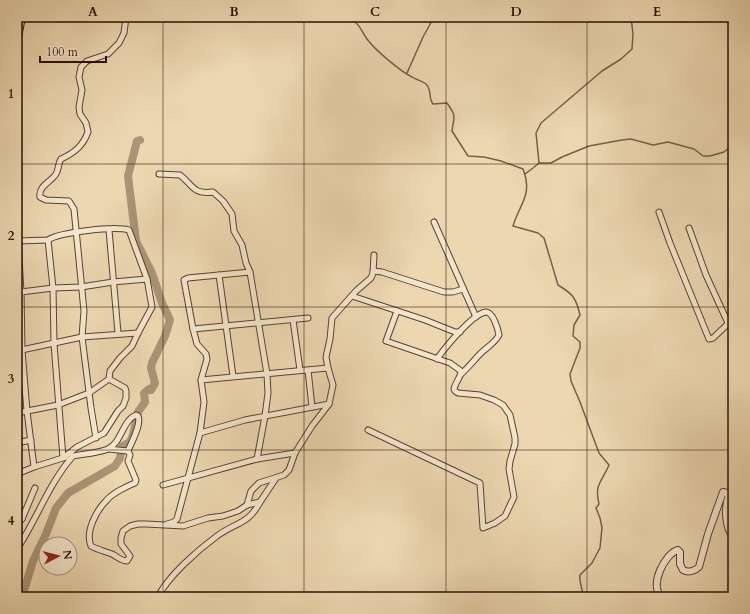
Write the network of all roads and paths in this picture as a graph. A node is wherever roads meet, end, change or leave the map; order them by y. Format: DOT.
graph roads {
  1 [pos="21,17"];
  2 [pos="126,17"];
  3 [pos="17,37"];
  4 [pos="159,174"];
  5 [pos="660,212"];
  6 [pos="434,222"];
  7 [pos="689,228"];
  8 [pos="109,230"];
  9 [pos="77,232"];
  10 [pos="48,240"];
  11 [pos="18,241"];
  12 [pos="374,255"];
  13 [pos="373,271"];
  14 [pos="250,272"];
  15 [pos="219,275"];
  16 [pos="147,279"];
  17 [pos="113,282"];
  18 [pos="82,287"];
  19 [pos="53,288"];
  20 [pos="463,289"];
  21 [pos="18,292"];
  22 [pos="352,296"];
  23 [pos="397,311"];
  24 [pos="476,317"];
  25 [pos="308,318"];
  26 [pos="733,318"];
  27 [pos="293,320"];
  28 [pos="259,323"];
  29 [pos="728,323"];
  30 [pos="226,325"];
  31 [pos="193,328"];
  32 [pos="138,332"];
  33 [pos="460,332"];
  34 [pos="118,333"];
  35 [pos="82,336"];
  36 [pos="54,344"];
  37 [pos="19,350"];
  38 [pos="437,359"];
  39 [pos="328,368"];
  40 [pos="300,370"];
  41 [pos="308,370"];
  42 [pos="267,374"];
  43 [pos="461,374"];
  44 [pos="233,376"];
  45 [pos="109,379"];
  46 [pos="201,380"];
  47 [pos="89,393"];
  48 [pos="329,404"];
  49 [pos="58,405"];
  50 [pos="312,407"];
  51 [pos="27,411"];
  52 [pos="17,413"];
  53 [pos="265,416"];
  54 [pos="368,430"];
  55 [pos="200,433"];
  56 [pos="96,438"];
  57 [pos="31,440"];
  58 [pos="17,443"];
  59 [pos="108,449"];
  60 [pos="128,451"];
  61 [pos="295,454"];
  62 [pos="73,456"];
  63 [pos="63,458"];
  64 [pos="257,459"];
  65 [pos="34,467"];
  66 [pos="17,474"];
  67 [pos="277,478"];
  68 [pos="188,479"];
  69 [pos="163,486"];
  70 [pos="34,488"];
  71 [pos="260,502"];
  72 [pos="247,505"];
  73 [pos="17,510"];
  74 [pos="22,519"];
  75 [pos="17,524"];
  76 [pos="166,525"];
  77 [pos="733,537"];
  78 [pos="17,549"];
  79 [pos="158,597"];
  80 [pos="662,597"];
  1 -- 3 [label="highway"];
  2 -- 9 [label="street"];
  4 -- 14 [label="street"];
  5 -- 29 [label="street"];
  6 -- 20 [label="street"];
  7 -- 29 [label="street"];
  8 -- 9 [label="street"];
  8 -- 16 [label="street"];
  8 -- 17 [label="street"];
  9 -- 10 [label="street"];
  9 -- 18 [label="street"];
  10 -- 11 [label="street"];
  10 -- 19 [label="street"];
  11 -- 21 [label="street"];
  12 -- 13 [label="street"];
  13 -- 20 [label="street"];
  13 -- 22 [label="street"];
  14 -- 15 [label="street"];
  14 -- 28 [label="street"];
  15 -- 30 [label="street"];
  15 -- 31 [label="street"];
  16 -- 17 [label="street"];
  16 -- 32 [label="street"];
  17 -- 18 [label="street"];
  17 -- 34 [label="street"];
  18 -- 19 [label="street"];
  18 -- 35 [label="street"];
  19 -- 21 [label="street"];
  19 -- 36 [label="street"];
  20 -- 24 [label="street"];
  21 -- 37 [label="street"];
  22 -- 23 [label="street"];
  22 -- 39 [label="street"];
  23 -- 33 [label="street"];
  23 -- 38 [label="street"];
  24 -- 33 [label="street"];
  24 -- 43 [label="street"];
  25 -- 27 [label="street"];
  26 -- 29 [label="street"];
  27 -- 28 [label="street"];
  27 -- 40 [label="street"];
  28 -- 30 [label="street"];
  28 -- 42 [label="street"];
  30 -- 31 [label="street"];
  30 -- 44 [label="street"];
  31 -- 46 [label="street"];
  32 -- 34 [label="street"];
  32 -- 45 [label="street"];
  33 -- 38 [label="street"];
  34 -- 35 [label="street"];
  35 -- 36 [label="street"];
  35 -- 47 [label="street"];
  36 -- 37 [label="street"];
  36 -- 49 [label="street"];
  37 -- 51 [label="street"];
  38 -- 43 [label="street"];
  39 -- 41 [label="street"];
  39 -- 48 [label="street"];
  40 -- 41 [label="street"];
  40 -- 42 [label="street"];
  41 -- 50 [label="street"];
  42 -- 44 [label="street"];
  42 -- 53 [label="street"];
  43 -- 54 [label="street"];
  44 -- 46 [label="street"];
  45 -- 47 [label="street"];
  45 -- 56 [label="street"];
  46 -- 55 [label="street"];
  47 -- 49 [label="street"];
  47 -- 56 [label="street"];
  48 -- 50 [label="street"];
  48 -- 61 [label="street"];
  49 -- 51 [label="street"];
  49 -- 63 [label="street"];
  50 -- 53 [label="street"];
  51 -- 52 [label="street"];
  51 -- 57 [label="street"];
  53 -- 55 [label="street"];
  53 -- 64 [label="street"];
  55 -- 68 [label="street"];
  56 -- 63 [label="street"];
  57 -- 58 [label="street"];
  57 -- 65 [label="street"];
  59 -- 60 [label="street"];
  59 -- 60 [label="street"];
  59 -- 62 [label="street"];
  60 -- 76 [label="street"];
  61 -- 64 [label="street"];
  61 -- 67 [label="street"];
  62 -- 63 [label="street"];
  62 -- 78 [label="street"];
  63 -- 65 [label="street"];
  64 -- 68 [label="street"];
  65 -- 66 [label="street"];
  67 -- 71 [label="street"];
  67 -- 72 [label="street"];
  68 -- 69 [label="street"];
  68 -- 76 [label="street"];
  70 -- 74 [label="street"];
  71 -- 72 [label="street"];
  71 -- 79 [label="street"];
  72 -- 76 [label="street"];
  73 -- 74 [label="street"];
  74 -- 75 [label="street"];
  77 -- 80 [label="street"];
}
